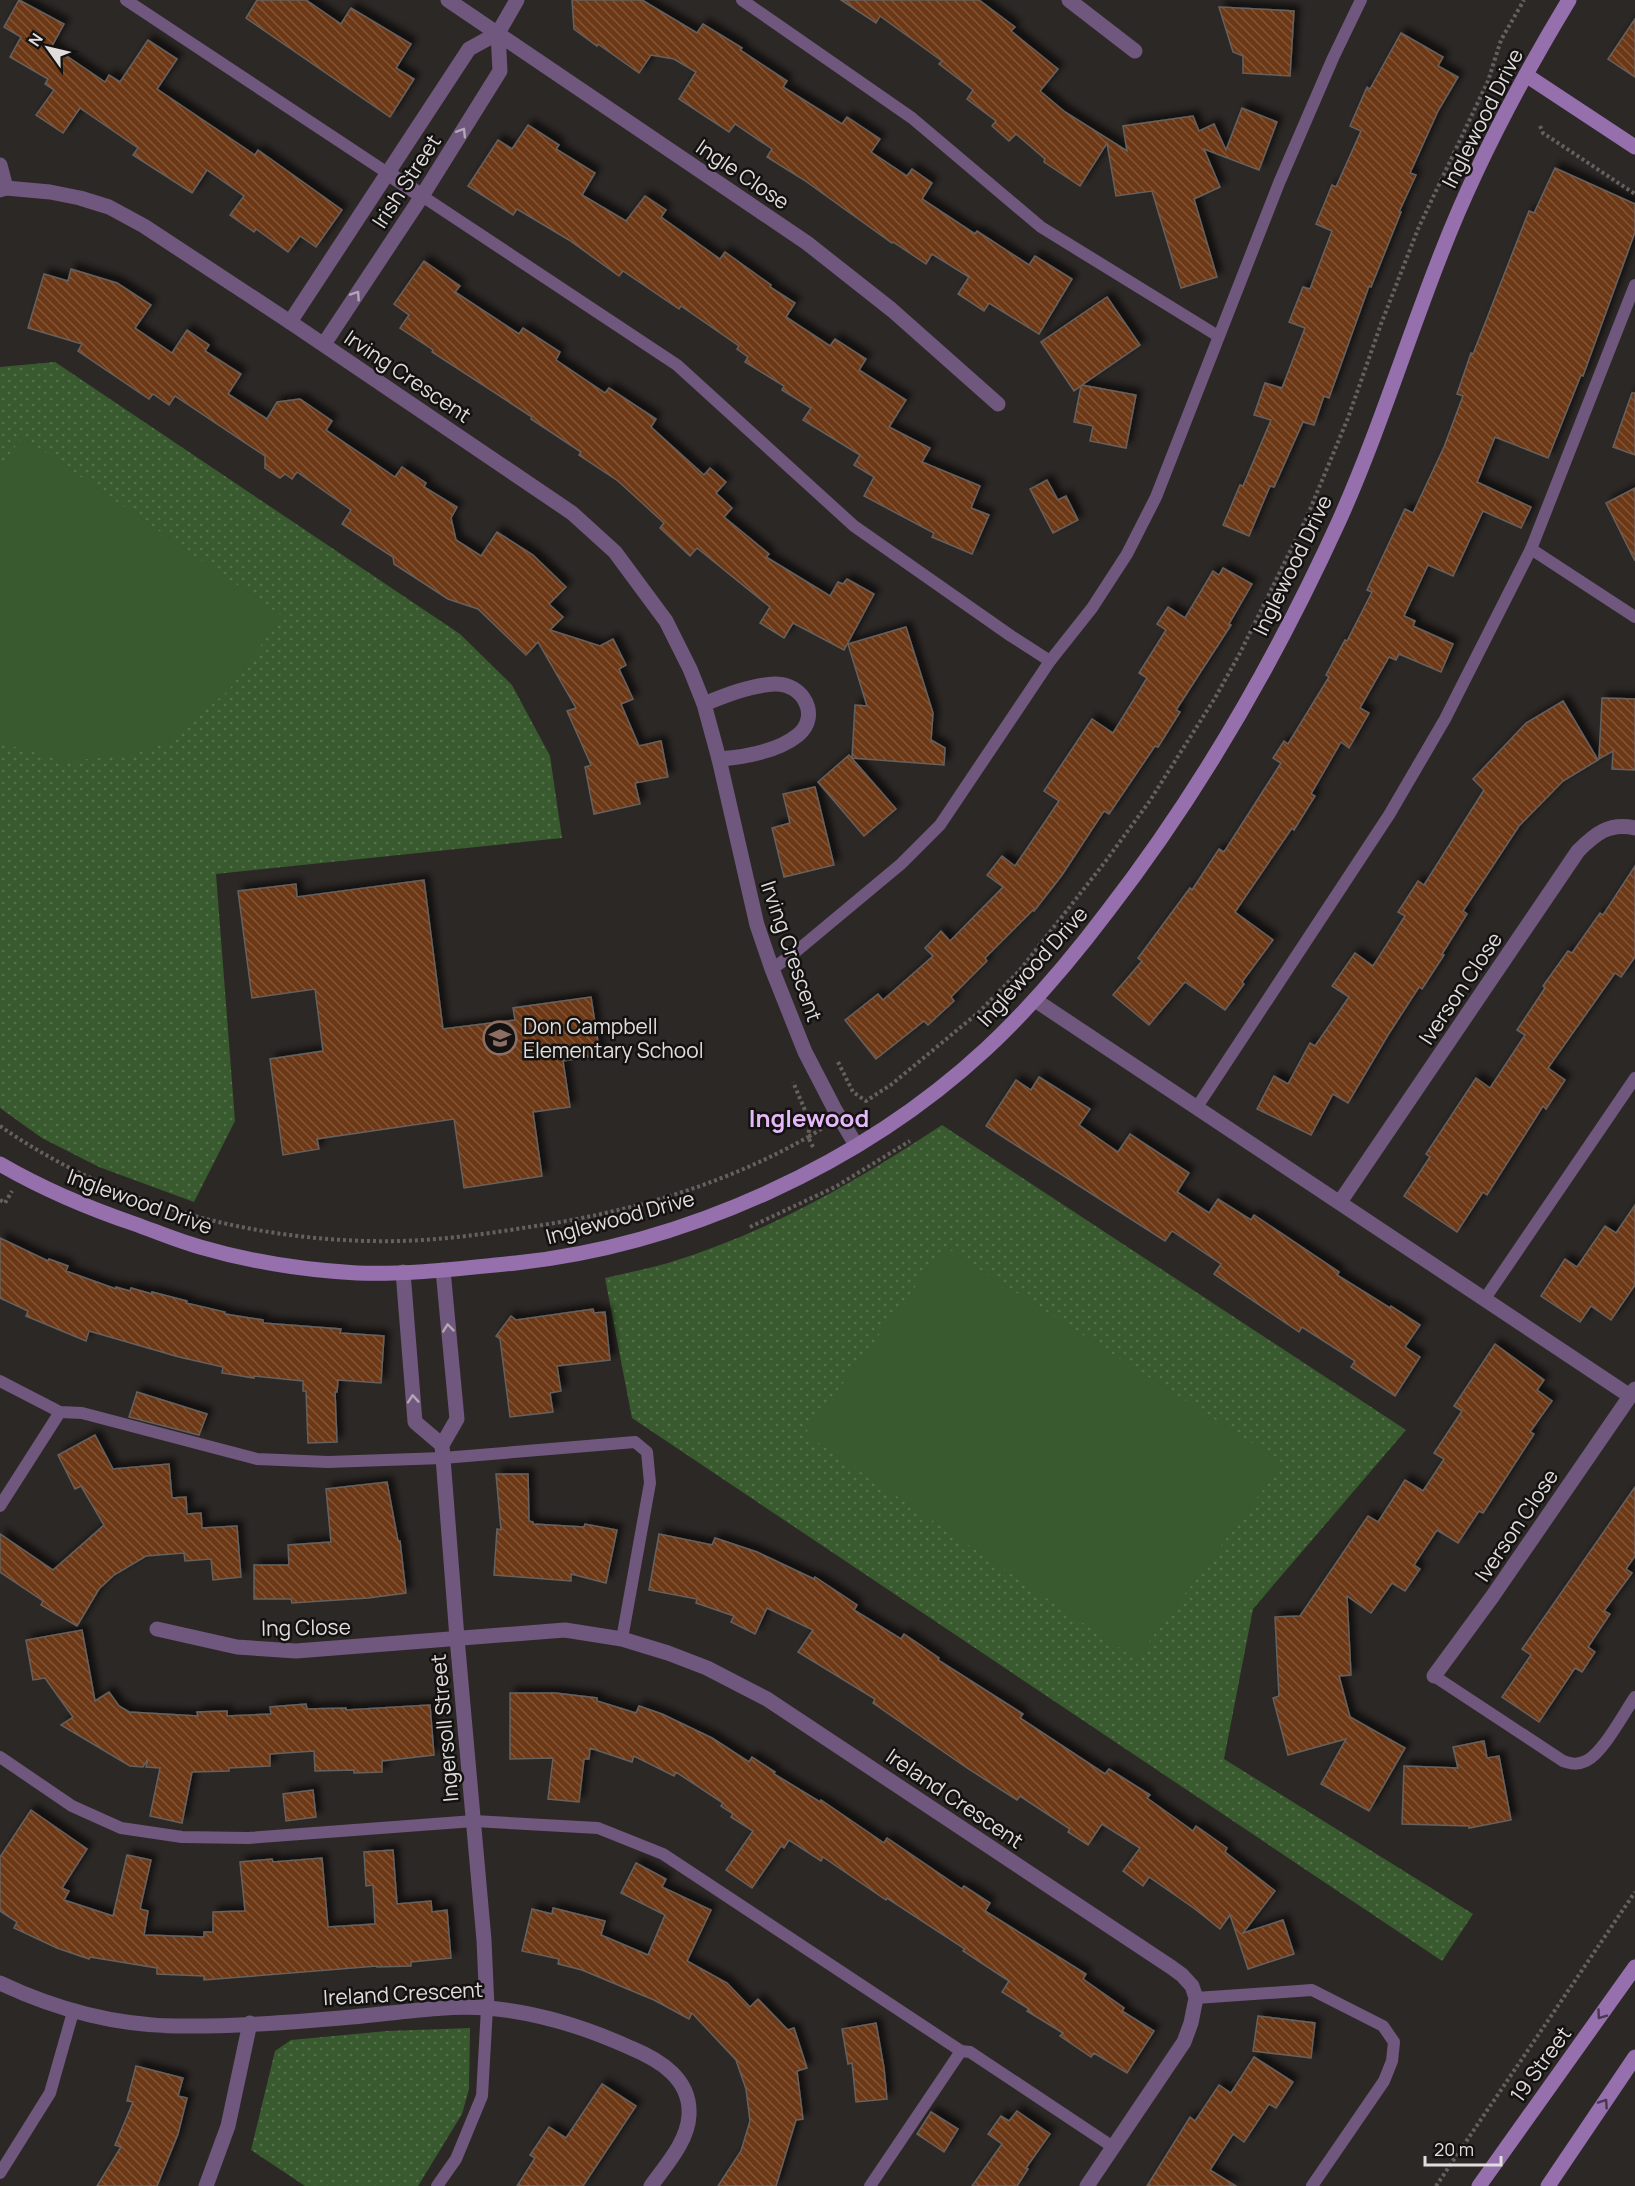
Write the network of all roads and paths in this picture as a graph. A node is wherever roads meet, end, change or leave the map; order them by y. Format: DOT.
graph roads {
  1 [pos="126,0"];
  2 [pos="448,0"];
  3 [pos="517,0"];
  4 [pos="742,0"];
  5 [pos="1069,0"];
  6 [pos="1361,0"];
  7 [pos="1524,0"];
  8 [pos="1569,0"];
  9 [pos="498,33"];
  10 [pos="1135,51"];
  11 [pos="1526,75"];
  12 [pos="1540,126"];
  13 [pos="1635,147"];
  14 [pos="0,165"];
  15 [pos="389,174"];
  16 [pos="3,189"];
  17 [pos="1635,194"];
  18 [pos="422,196"];
  19 [pos="1635,285"];
  20 [pos="291,322"];
  21 [pos="1218,336"];
  22 [pos="324,344"];
  23 [pos="998,404"];
  24 [pos="1531,549"];
  25 [pos="1635,617"];
  26 [pos="1050,661"];
  27 [pos="704,704"];
  28 [pos="719,759"];
  29 [pos="1635,828"];
  30 [pos="772,969"];
  31 [pos="1035,1000"];
  32 [pos="838,1062"];
  33 [pos="1635,1078"];
  34 [pos="793,1082"];
  35 [pos="1197,1107"];
  36 [pos="0,1126"];
  37 [pos="910,1141"];
  38 [pos="856,1145"];
  39 [pos="0,1164"];
  40 [pos="1340,1202"];
  41 [pos="750,1227"];
  42 [pos="443,1270"];
  43 [pos="404,1272"];
  44 [pos="1484,1300"];
  45 [pos="0,1381"];
  46 [pos="1632,1393"];
  47 [pos="60,1412"];
  48 [pos="442,1451"];
  49 [pos="0,1506"];
  50 [pos="158,1629"];
  51 [pos="457,1638"];
  52 [pos="622,1639"];
  53 [pos="1434,1676"];
  54 [pos="1635,1697"];
  55 [pos="0,1757"];
  56 [pos="474,1821"];
  57 [pos="1635,1892"];
  58 [pos="1635,1967"];
  59 [pos="0,1983"];
  60 [pos="1196,1998"];
  61 [pos="487,2008"];
  62 [pos="73,2012"];
  63 [pos="250,2023"];
  64 [pos="961,2051"];
  65 [pos="1635,2057"];
  66 [pos="1113,2147"];
  67 [pos="0,2173"];
  68 [pos="206,2186"];
  69 [pos="437,2186"];
  70 [pos="651,2186"];
  71 [pos="870,2186"];
  72 [pos="1087,2186"];
  73 [pos="1312,2186"];
  74 [pos="1436,2186"];
  75 [pos="1479,2186"];
  76 [pos="1548,2186"];
  1 -- 15 [label="lane"];
  2 -- 9 [label="street, Ingle Close"];
  3 -- 9 [label="street"];
  4 -- 21 [label="lane"];
  5 -- 10 [label="street"];
  6 -- 21 [label="lane"];
  7 -- 32 [label="path"];
  8 -- 11 [label="street, Inglewood Drive"];
  9 -- 15 [label="street, Irish Street"];
  18 -- 9 [label="street, Irish Street, one-way"];
  9 -- 23 [label="street, Ingle Close"];
  11 -- 13 [label="street"];
  11 -- 31 [label="street, Inglewood Drive"];
  12 -- 17 [label="path"];
  14 -- 16 [label="street, Irving Crescent"];
  15 -- 18 [label="street"];
  15 -- 20 [label="street, Irish Street"];
  16 -- 20 [label="street, Irving Crescent"];
  22 -- 18 [label="street, Irish Street, one-way"];
  18 -- 26 [label="lane"];
  19 -- 24 [label="lane"];
  20 -- 22 [label="street, Irving Crescent"];
  21 -- 26 [label="lane"];
  22 -- 27 [label="street, Irving Crescent"];
  24 -- 25 [label="lane"];
  24 -- 35 [label="lane"];
  26 -- 30 [label="lane"];
  27 -- 28 [label="street, Irving Crescent"];
  27 -- 28 [label="street"];
  28 -- 30 [label="street, Irving Crescent"];
  29 -- 40 [label="street, Iverson Close"];
  30 -- 38 [label="street, Irving Crescent"];
  31 -- 35 [label="street, Iverson Close"];
  31 -- 38 [label="street, Inglewood Drive"];
  33 -- 44 [label="lane"];
  34 -- 36 [label="path"];
  35 -- 40 [label="street, Iverson Close"];
  37 -- 41 [label="path"];
  38 -- 42 [label="street, Inglewood Drive"];
  39 -- 43 [label="street, Inglewood Drive"];
  40 -- 44 [label="street, Iverson Close"];
  42 -- 43 [label="street, Inglewood Drive"];
  48 -- 42 [label="street, one-way"];
  48 -- 43 [label="street, one-way"];
  44 -- 46 [label="street, Iverson Close"];
  45 -- 47 [label="lane"];
  46 -- 53 [label="street, Iverson Close"];
  47 -- 48 [label="lane"];
  47 -- 49 [label="lane"];
  48 -- 51 [label="street, Ingersoll Street"];
  48 -- 52 [label="lane"];
  50 -- 51 [label="street, Ing Close"];
  51 -- 52 [label="street, Ireland Crescent"];
  51 -- 56 [label="street, Ingersoll Street"];
  52 -- 60 [label="street, Ireland Crescent"];
  53 -- 54 [label="lane"];
  55 -- 56 [label="lane"];
  56 -- 61 [label="street, Ingersoll Street"];
  56 -- 64 [label="lane"];
  57 -- 74 [label="path"];
  58 -- 75 [label="street, 19 Street, one-way"];
  59 -- 62 [label="street, Ireland Crescent"];
  60 -- 66 [label="street"];
  60 -- 73 [label="lane"];
  61 -- 63 [label="street, Ireland Crescent"];
  61 -- 69 [label="lane"];
  61 -- 70 [label="street, Ireland Crescent"];
  62 -- 63 [label="street, Ireland Crescent"];
  62 -- 67 [label="lane"];
  63 -- 68 [label="street"];
  64 -- 66 [label="lane"];
  64 -- 71 [label="lane"];
  76 -- 65 [label="street, one-way"];
  66 -- 72 [label="street"];
}
